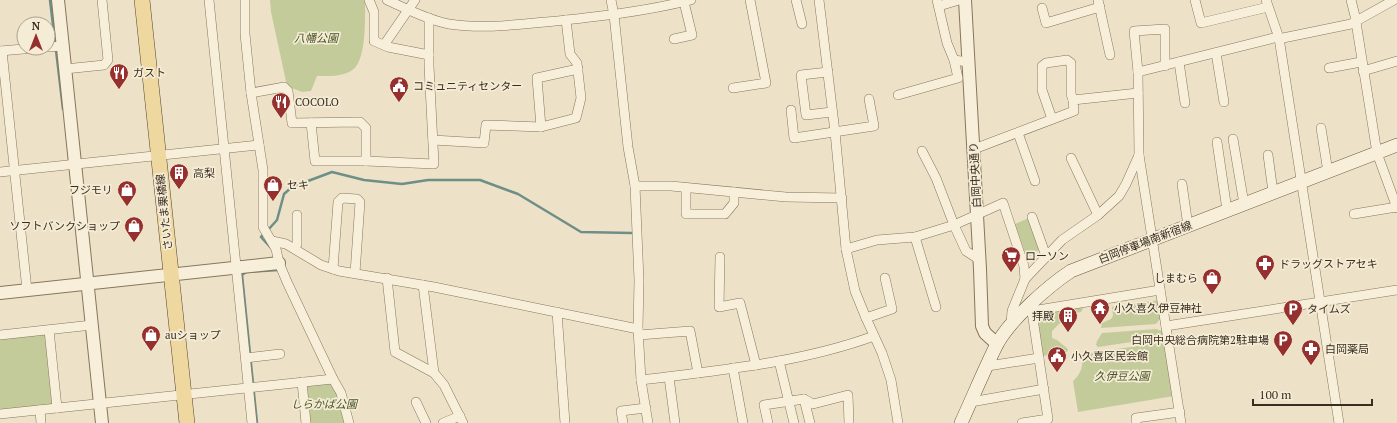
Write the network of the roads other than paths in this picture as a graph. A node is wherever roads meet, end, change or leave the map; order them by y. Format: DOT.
graph roads {
  1 [pos="58,0"];
  2 [pos="102,0"];
  3 [pos="133,0"];
  4 [pos="142,0"];
  5 [pos="209,0"];
  6 [pos="245,0"];
  7 [pos="369,0"];
  8 [pos="387,0"];
  9 [pos="415,0"];
  10 [pos="611,0"];
  11 [pos="750,0"];
  12 [pos="796,0"];
  13 [pos="820,0"];
  14 [pos="959,0"];
  15 [pos="965,0"];
  16 [pos="1195,0"];
  17 [pos="1350,0"];
  18 [pos="1394,0"];
  19 [pos="687,1"];
  20 [pos="938,3"];
  21 [pos="1267,3"];
  22 [pos="1099,4"];
  23 [pos="1042,8"];
  24 [pos="409,10"];
  25 [pos="614,15"];
  26 [pos="429,18"];
  27 [pos="566,20"];
  28 [pos="1356,21"];
  29 [pos="802,24"];
  30 [pos="1279,38"];
  31 [pos="674,39"];
  32 [pos="384,45"];
  33 [pos="56,46"];
  34 [pos="63,46"];
  35 [pos="16,50"];
  36 [pos="1,51"];
  37 [pos="1216,53"];
  38 [pos="429,55"];
  39 [pos="1110,55"];
  40 [pos="954,60"];
  41 [pos="1397,61"];
  42 [pos="968,62"];
  43 [pos="1179,62"];
  44 [pos="1165,66"];
  45 [pos="1362,67"];
  46 [pos="1329,68"];
  47 [pos="65,69"];
  48 [pos="578,69"];
  49 [pos="828,72"];
  50 [pos="1138,72"];
  51 [pos="733,88"];
  52 [pos="251,93"];
  53 [pos="1138,93"];
  54 [pos="898,95"];
  55 [pos="869,99"];
  56 [pos="1073,100"];
  57 [pos="1224,102"];
  58 [pos="1185,103"];
  59 [pos="791,110"];
  60 [pos="832,112"];
  61 [pos="1052,119"];
  62 [pos="311,122"];
  63 [pos="541,127"];
  64 [pos="1321,128"];
  65 [pos="835,132"];
  66 [pos="1018,133"];
  67 [pos="1233,139"];
  68 [pos="433,140"];
  69 [pos="1217,142"];
  70 [pos="259,145"];
  71 [pos="1397,145"];
  72 [pos="225,148"];
  73 [pos="974,149"];
  74 [pos="922,151"];
  75 [pos="1377,153"];
  76 [pos="1139,155"];
  77 [pos="1268,155"];
  78 [pos="153,156"];
  79 [pos="1072,158"];
  80 [pos="366,161"];
  81 [pos="75,164"];
  82 [pos="15,170"];
  83 [pos="0,172"];
  84 [pos="1328,172"];
  85 [pos="1036,181"];
  86 [pos="1301,182"];
  87 [pos="1182,184"];
  88 [pos="635,186"];
  89 [pos="686,188"];
  90 [pos="734,192"];
  91 [pos="1273,192"];
  92 [pos="842,198"];
  93 [pos="1244,204"];
  94 [pos="1397,208"];
  95 [pos="1227,210"];
  96 [pos="977,214"];
  97 [pos="1354,214"];
  98 [pos="297,215"];
  99 [pos="1098,216"];
  100 [pos="1032,217"];
  101 [pos="954,225"];
  102 [pos="1188,226"];
  103 [pos="915,237"];
  104 [pos="1152,239"];
  105 [pos="272,241"];
  106 [pos="295,248"];
  107 [pos="846,249"];
  108 [pos="1046,256"];
  109 [pos="720,257"];
  110 [pos="980,260"];
  111 [pos="278,264"];
  112 [pos="237,268"];
  113 [pos="333,269"];
  114 [pos="355,273"];
  115 [pos="166,275"];
  116 [pos="387,278"];
  117 [pos="885,278"];
  118 [pos="1025,279"];
  119 [pos="88,283"];
  120 [pos="423,285"];
  121 [pos="27,290"];
  122 [pos="1160,290"];
  123 [pos="1397,290"];
  124 [pos="0,292"];
  125 [pos="1320,302"];
  126 [pos="936,306"];
  127 [pos="1032,308"];
  128 [pos="557,312"];
  129 [pos="866,318"];
  130 [pos="1011,324"];
  131 [pos="92,325"];
  132 [pos="1166,326"];
  133 [pos="49,330"];
  134 [pos="638,332"];
  135 [pos="0,335"];
  136 [pos="874,336"];
  137 [pos="998,344"];
  138 [pos="280,354"];
  139 [pos="246,358"];
  140 [pos="1039,358"];
  141 [pos="779,361"];
  142 [pos="756,365"];
  143 [pos="988,366"];
  144 [pos="733,368"];
  145 [pos="434,373"];
  146 [pos="698,373"];
  147 [pos="669,376"];
  148 [pos="333,379"];
  149 [pos="642,380"];
  150 [pos="302,382"];
  151 [pos="249,388"];
  152 [pos="1044,389"];
  153 [pos="178,395"];
  154 [pos="804,399"];
  155 [pos="789,401"];
  156 [pos="416,402"];
  157 [pos="971,402"];
  158 [pos="100,403"];
  159 [pos="57,408"];
  160 [pos="646,408"];
  161 [pos="40,410"];
  162 [pos="1180,412"];
  163 [pos="0,414"];
  164 [pos="461,420"];
  165 [pos="41,423"];
  166 [pos="102,423"];
  167 [pos="176,423"];
  168 [pos="187,423"];
  169 [pos="252,423"];
  170 [pos="306,423"];
  171 [pos="349,423"];
  172 [pos="426,423"];
  173 [pos="443,423"];
  174 [pos="565,423"];
  175 [pos="623,423"];
  176 [pos="648,423"];
  177 [pos="675,423"];
  178 [pos="743,423"];
  179 [pos="768,423"];
  180 [pos="794,423"];
  181 [pos="810,423"];
  182 [pos="849,423"];
  183 [pos="898,423"];
  184 [pos="961,423"];
  185 [pos="1025,423"];
  186 [pos="1136,423"];
  187 [pos="1181,423"];
  188 [pos="1339,423"];
  1 -- 34 [label="street"];
  2 -- 47 [label="street"];
  3 -- 78 [label="main road, さいたま栗橋線"];
  4 -- 78 [label="main road, さいたま栗橋線"];
  5 -- 72 [label="street"];
  6 -- 52 [label="street"];
  7 -- 32 [label="street"];
  8 -- 24 [label="street"];
  9 -- 24 [label="street"];
  10 -- 25 [label="street"];
  11 -- 51 [label="street"];
  12 -- 29 [label="street"];
  13 -- 49 [label="street"];
  14 -- 20 [label="street"];
  15 -- 42 [label="street, 白岡中央通り"];
  16 -- 21 [label="street"];
  17 -- 28 [label="street"];
  18 -- 28 [label="street"];
  19 -- 25 [label="street"];
  19 -- 31 [label="street"];
  20 -- 40 [label="street"];
  21 -- 30 [label="street"];
  22 -- 23 [label="street"];
  22 -- 39 [label="street"];
  24 -- 26 [label="street"];
  24 -- 32 [label="street"];
  25 -- 27 [label="street"];
  25 -- 88 [label="street"];
  26 -- 27 [label="street"];
  26 -- 38 [label="street"];
  27 -- 48 [label="street"];
  28 -- 30 [label="street"];
  28 -- 45 [label="street"];
  30 -- 37 [label="street"];
  30 -- 86 [label="street"];
  32 -- 38 [label="street"];
  33 -- 34 [label="street"];
  34 -- 47 [label="street"];
  35 -- 36 [label="street"];
  36 -- 82 [label="street"];
  37 -- 43 [label="street"];
  37 -- 57 [label="street"];
  38 -- 68 [label="street"];
  40 -- 42 [label="street"];
  40 -- 54 [label="street"];
  41 -- 45 [label="street"];
  42 -- 73 [label="street, 白岡中央通り"];
  43 -- 44 [label="street"];
  43 -- 58 [label="street"];
  44 -- 50 [label="street"];
  44 -- 50 [label="street"];
  45 -- 46 [label="street"];
  45 -- 75 [label="street"];
  47 -- 81 [label="street"];
  48 -- 63 [label="street"];
  48 -- 63 [label="street"];
  49 -- 60 [label="street"];
  49 -- 60 [label="street"];
  50 -- 53 [label="street"];
  52 -- 62 [label="street"];
  52 -- 70 [label="street"];
  53 -- 56 [label="street"];
  53 -- 76 [label="street"];
  55 -- 65 [label="street"];
  56 -- 61 [label="street"];
  56 -- 61 [label="street"];
  59 -- 65 [label="street"];
  60 -- 65 [label="street"];
  61 -- 66 [label="street"];
  62 -- 80 [label="street"];
  62 -- 80 [label="street"];
  63 -- 68 [label="street"];
  64 -- 84 [label="street"];
  65 -- 92 [label="street"];
  66 -- 73 [label="street"];
  66 -- 85 [label="street"];
  67 -- 93 [label="street"];
  68 -- 80 [label="street"];
  69 -- 95 [label="street"];
  70 -- 72 [label="street"];
  70 -- 105 [label="street"];
  71 -- 75 [label="main road, 白岡停車場南新宿線"];
  72 -- 78 [label="street"];
  72 -- 112 [label="street"];
  73 -- 96 [label="street, 白岡中央通り"];
  74 -- 101 [label="street"];
  75 -- 84 [label="main road, 白岡停車場南新宿線"];
  75 -- 94 [label="street"];
  76 -- 99 [label="street"];
  76 -- 104 [label="street"];
  77 -- 91 [label="street"];
  78 -- 81 [label="street"];
  78 -- 115 [label="main road, さいたま栗橋線"];
  79 -- 99 [label="street"];
  81 -- 82 [label="street"];
  81 -- 119 [label="street"];
  82 -- 83 [label="street"];
  82 -- 121 [label="street"];
  84 -- 86 [label="main road, 白岡停車場南新宿線"];
  86 -- 91 [label="main road, 白岡停車場南新宿線"];
  86 -- 125 [label="street"];
  87 -- 102 [label="street"];
  88 -- 89 [label="street"];
  88 -- 134 [label="street"];
  89 -- 90 [label="street"];
  89 -- 90 [label="street"];
  90 -- 92 [label="street"];
  91 -- 93 [label="main road, 白岡停車場南新宿線"];
  92 -- 107 [label="street"];
  93 -- 95 [label="main road, 白岡停車場南新宿線"];
  94 -- 97 [label="street"];
  95 -- 102 [label="main road, 白岡停車場南新宿線"];
  96 -- 101 [label="street"];
  96 -- 110 [label="street, 白岡中央通り"];
  96 -- 118 [label="street"];
  98 -- 106 [label="street"];
  99 -- 108 [label="street"];
  100 -- 108 [label="street"];
  101 -- 103 [label="street"];
  101 -- 110 [label="street"];
  102 -- 104 [label="main road, 白岡停車場南新宿線"];
  103 -- 107 [label="street"];
  103 -- 126 [label="street"];
  104 -- 122 [label="street"];
  104 -- 127 [label="main road, 白岡停車場南新宿線"];
  105 -- 106 [label="street"];
  105 -- 111 [label="street"];
  106 -- 113 [label="street"];
  107 -- 129 [label="street"];
  108 -- 118 [label="street"];
  109 -- 142 [label="street"];
  110 -- 137 [label="street, 白岡中央通り"];
  111 -- 112 [label="street"];
  111 -- 148 [label="street"];
  112 -- 115 [label="street"];
  112 -- 139 [label="street"];
  113 -- 114 [label="street"];
  113 -- 114 [label="street"];
  114 -- 116 [label="street"];
  115 -- 119 [label="street"];
  115 -- 153 [label="main road, さいたま栗橋線"];
  116 -- 120 [label="street"];
  116 -- 145 [label="street"];
  117 -- 129 [label="street"];
  118 -- 130 [label="street"];
  119 -- 121 [label="street"];
  119 -- 131 [label="street"];
  120 -- 128 [label="street"];
  120 -- 145 [label="street"];
  121 -- 124 [label="street"];
  122 -- 127 [label="street"];
  122 -- 132 [label="street"];
  123 -- 125 [label="street"];
  125 -- 132 [label="street"];
  125 -- 188 [label="street"];
  127 -- 130 [label="main road, 白岡停車場南新宿線"];
  127 -- 140 [label="street"];
  128 -- 134 [label="street"];
  128 -- 174 [label="street"];
  129 -- 136 [label="street"];
  130 -- 137 [label="main road, 白岡停車場南新宿線"];
  131 -- 133 [label="street"];
  131 -- 158 [label="street"];
  132 -- 162 [label="street"];
  133 -- 135 [label="street"];
  133 -- 159 [label="street"];
  134 -- 146 [label="street"];
  134 -- 149 [label="street"];
  136 -- 141 [label="street"];
  136 -- 183 [label="street"];
  137 -- 143 [label="main road, 白岡停車場南新宿線"];
  138 -- 139 [label="street"];
  139 -- 151 [label="street"];
  140 -- 143 [label="street"];
  140 -- 152 [label="street"];
  141 -- 142 [label="street"];
  141 -- 155 [label="street"];
  142 -- 144 [label="street"];
  143 -- 157 [label="main road, 白岡停車場南新宿線"];
  144 -- 146 [label="street"];
  144 -- 178 [label="street"];
  145 -- 164 [label="street"];
  146 -- 147 [label="street"];
  147 -- 149 [label="street"];
  147 -- 177 [label="street"];
  148 -- 150 [label="street"];
  148 -- 171 [label="street"];
  149 -- 160 [label="street"];
  150 -- 151 [label="street"];
  150 -- 170 [label="street"];
  151 -- 153 [label="street"];
  151 -- 169 [label="street"];
  152 -- 157 [label="street"];
  152 -- 185 [label="street"];
  153 -- 158 [label="street"];
  153 -- 167 [label="main road, さいたま栗橋線"];
  153 -- 168 [label="main road, さいたま栗橋線"];
  154 -- 155 [label="street"];
  154 -- 181 [label="street"];
  154 -- 182 [label="street"];
  155 -- 179 [label="street"];
  155 -- 180 [label="street"];
  156 -- 172 [label="street"];
  157 -- 184 [label="main road, 白岡停車場南新宿線"];
  158 -- 159 [label="street"];
  158 -- 166 [label="street"];
  159 -- 161 [label="street"];
  160 -- 175 [label="street"];
  160 -- 176 [label="street"];
  161 -- 163 [label="street"];
  161 -- 165 [label="street"];
  162 -- 186 [label="street"];
  162 -- 187 [label="street"];
  164 -- 173 [label="street"];
}
